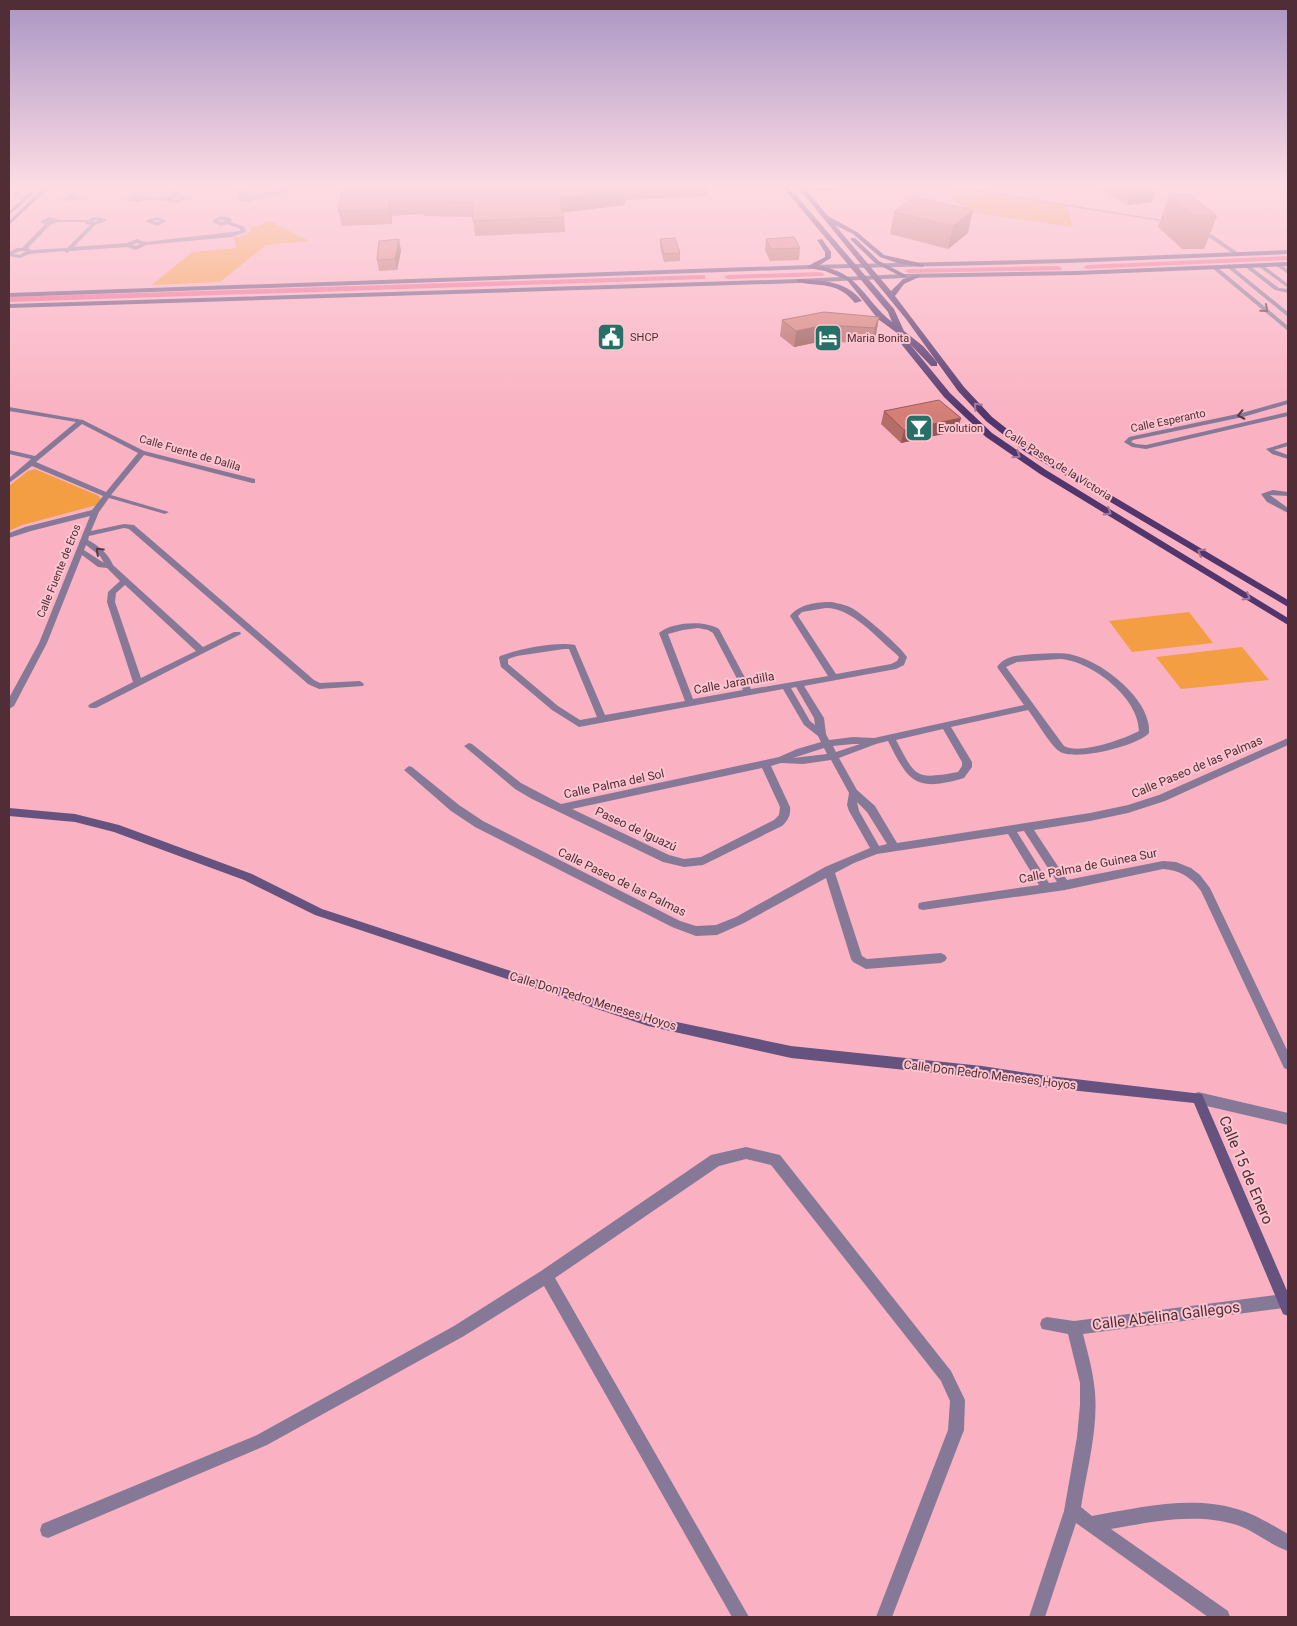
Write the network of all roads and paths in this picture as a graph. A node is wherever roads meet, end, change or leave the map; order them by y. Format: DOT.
graph roads {
  1 [pos="822,261"];
  2 [pos="848,261"];
  3 [pos="862,261"];
  4 [pos="877,261"];
  5 [pos="897,261"];
  6 [pos="1066,261"];
  7 [pos="1277,264"];
  8 [pos="1288,264"];
  9 [pos="922,265"];
  10 [pos="1260,265"];
  11 [pos="852,266"];
  12 [pos="867,266"];
  13 [pos="882,266"];
  14 [pos="1229,266"];
  15 [pos="1246,266"];
  16 [pos="810,267"];
  17 [pos="1214,267"];
  18 [pos="721,270"];
  19 [pos="1288,272"];
  20 [pos="1077,273"];
  21 [pos="904,276"];
  22 [pos="917,276"];
  23 [pos="862,278"];
  24 [pos="877,278"];
  25 [pos="849,279"];
  26 [pos="799,281"];
  27 [pos="724,284"];
  28 [pos="1288,286"];
  29 [pos="1288,291"];
  30 [pos="9,295"];
  31 [pos="892,295"];
  32 [pos="9,306"];
  33 [pos="1288,315"];
  34 [pos="1288,329"];
  35 [pos="904,339"];
  36 [pos="961,389"];
  37 [pos="1288,402"];
  38 [pos="9,409"];
  39 [pos="1288,414"];
  40 [pos="81,421"];
  41 [pos="1166,431"];
  42 [pos="1179,439"];
  43 [pos="1288,444"];
  44 [pos="9,452"];
  45 [pos="142,452"];
  46 [pos="1288,457"];
  47 [pos="34,460"];
  48 [pos="9,481"];
  49 [pos="252,481"];
  50 [pos="1067,486"];
  51 [pos="1288,494"];
  52 [pos="108,496"];
  53 [pos="1115,501"];
  54 [pos="1288,511"];
  55 [pos="95,512"];
  56 [pos="165,512"];
  57 [pos="9,536"];
  58 [pos="84,538"];
  59 [pos="79,550"];
  60 [pos="109,566"];
  61 [pos="125,581"];
  62 [pos="1288,604"];
  63 [pos="1288,622"];
  64 [pos="237,634"];
  65 [pos="202,652"];
  66 [pos="833,678"];
  67 [pos="138,684"];
  68 [pos="360,684"];
  69 [pos="799,684"];
  70 [pos="785,686"];
  71 [pos="749,693"];
  72 [pos="690,703"];
  73 [pos="9,706"];
  74 [pos="93,706"];
  75 [pos="1028,707"];
  76 [pos="602,720"];
  77 [pos="945,725"];
  78 [pos="821,734"];
  79 [pos="890,738"];
  80 [pos="874,741"];
  81 [pos="1288,741"];
  82 [pos="827,745"];
  83 [pos="469,746"];
  84 [pos="833,755"];
  85 [pos="781,760"];
  86 [pos="765,764"];
  87 [pos="409,770"];
  88 [pos="854,793"];
  89 [pos="561,808"];
  90 [pos="9,812"];
  91 [pos="1026,826"];
  92 [pos="1010,829"];
  93 [pos="894,846"];
  94 [pos="876,850"];
  95 [pos="829,870"];
  96 [pos="1064,886"];
  97 [pos="1047,889"];
  98 [pos="923,906"];
  99 [pos="941,958"];
  100 [pos="1288,1064"];
  101 [pos="1198,1098"];
  102 [pos="1288,1120"];
  103 [pos="546,1276"];
  104 [pos="1286,1305"];
  105 [pos="1047,1324"];
  106 [pos="1074,1328"];
  107 [pos="1072,1512"];
  108 [pos="1088,1524"];
  109 [pos="48,1530"];
  110 [pos="1288,1543"];
  111 [pos="741,1617"];
  112 [pos="884,1617"];
  113 [pos="1037,1617"];
  114 [pos="1222,1617"];
  1 -- 16 [label="main road"];
  2 -- 11 [label="main road, Calle Paseo de la Victoria"];
  3 -- 12 [label="main road, Calle Paseo de la Victoria"];
  4 -- 13 [label="main road"];
  5 -- 9 [label="main road"];
  6 -- 9 [label="main road"];
  6 -- 20 [label="main road"];
  7 -- 8 [label="main road"];
  7 -- 10 [label="main road"];
  7 -- 19 [label="street"];
  9 -- 13 [label="main road"];
  10 -- 15 [label="main road"];
  10 -- 28 [label="street"];
  11 -- 12 [label="main road"];
  11 -- 16 [label="main road"];
  11 -- 23 [label="main road, Calle Paseo de la Victoria"];
  12 -- 13 [label="main road"];
  12 -- 24 [label="main road, Calle Paseo de la Victoria"];
  13 -- 21 [label="main road"];
  14 -- 15 [label="main road"];
  14 -- 17 [label="main road"];
  14 -- 33 [label="street"];
  15 -- 29 [label="street"];
  16 -- 18 [label="main road"];
  16 -- 25 [label="main road"];
  17 -- 20 [label="main road"];
  17 -- 34 [label="street, one-way"];
  18 -- 27 [label="main road"];
  18 -- 30 [label="main road"];
  20 -- 22 [label="main road"];
  21 -- 22 [label="main road"];
  21 -- 24 [label="main road"];
  22 -- 31 [label="main road"];
  23 -- 24 [label="main road"];
  23 -- 25 [label="main road"];
  23 -- 35 [label="main road, Calle Paseo de la Victoria"];
  24 -- 31 [label="main road, Calle Paseo de la Victoria"];
  25 -- 26 [label="main road"];
  25 -- 35 [label="main road"];
  26 -- 27 [label="main road"];
  26 -- 35 [label="main road"];
  27 -- 32 [label="main road"];
  31 -- 36 [label="main road, Calle Paseo de la Victoria"];
  35 -- 36 [label="main road"];
  35 -- 50 [label="main road, Calle Paseo de la Victoria, one-way"];
  53 -- 36 [label="main road, Calle Paseo de la Victoria, one-way"];
  37 -- 41 [label="street, Calle Esperanto, one-way"];
  38 -- 40 [label="street, Calle Fuente de Dalila"];
  39 -- 42 [label="street, Calle Esperanto"];
  40 -- 45 [label="street, Calle Fuente de Dalila"];
  40 -- 47 [label="street"];
  41 -- 42 [label="street"];
  41 -- 42 [label="street, Calle Esperanto"];
  43 -- 46 [label="street"];
  44 -- 47 [label="street"];
  45 -- 49 [label="street, Calle Fuente de Dalila"];
  45 -- 52 [label="street, Calle Fuente de Eros"];
  47 -- 48 [label="street"];
  47 -- 52 [label="street"];
  50 -- 53 [label="main road"];
  50 -- 63 [label="main road, Calle Paseo de la Victoria, one-way"];
  51 -- 54 [label="street"];
  52 -- 55 [label="street, Calle Fuente de Eros"];
  52 -- 56 [label="street"];
  62 -- 53 [label="main road, Calle Paseo de la Victoria, one-way"];
  55 -- 57 [label="street"];
  55 -- 58 [label="street, Calle Fuente de Eros"];
  58 -- 59 [label="street, Calle Fuente de Eros"];
  60 -- 58 [label="street, one-way"];
  58 -- 68 [label="street"];
  59 -- 60 [label="street"];
  59 -- 73 [label="street, Calle Fuente de Eros"];
  60 -- 61 [label="street"];
  61 -- 65 [label="street"];
  61 -- 67 [label="street"];
  64 -- 65 [label="street"];
  65 -- 67 [label="street"];
  66 -- 66 [label="street, Calle Jarandilla"];
  66 -- 69 [label="street, Calle Jarandilla"];
  67 -- 74 [label="street"];
  69 -- 70 [label="street, Calle Jarandilla"];
  69 -- 78 [label="street"];
  70 -- 71 [label="street, Calle Jarandilla"];
  70 -- 78 [label="street"];
  71 -- 72 [label="street, Calle Jarandilla"];
  71 -- 72 [label="street"];
  72 -- 76 [label="street, Calle Jarandilla"];
  75 -- 75 [label="street"];
  75 -- 77 [label="street, Calle Palma del Sol"];
  76 -- 76 [label="street, Calle Jarandilla"];
  77 -- 79 [label="street, Calle Palma del Sol"];
  77 -- 79 [label="street"];
  78 -- 82 [label="street"];
  79 -- 80 [label="street, Calle Palma del Sol"];
  80 -- 82 [label="street, Calle Palma del Sol"];
  80 -- 84 [label="street, Calle Palma del Sol"];
  81 -- 91 [label="street, Calle Paseo de las Palmas"];
  82 -- 84 [label="street"];
  82 -- 85 [label="street, Calle Palma del Sol"];
  83 -- 89 [label="street, Calle Palma del Sol"];
  84 -- 85 [label="street, Calle Palma del Sol"];
  84 -- 88 [label="street"];
  85 -- 86 [label="street, Calle Palma del Sol"];
  86 -- 89 [label="street, Calle Palma del Sol"];
  86 -- 89 [label="street, Paseo de Iguazú"];
  87 -- 95 [label="street, Calle Paseo de las Palmas"];
  88 -- 93 [label="street"];
  88 -- 94 [label="street"];
  90 -- 101 [label="main road, Calle Don Pedro Meneses Hoyos"];
  91 -- 92 [label="street, Calle Paseo de las Palmas"];
  91 -- 96 [label="street"];
  92 -- 93 [label="street, Calle Paseo de las Palmas"];
  92 -- 97 [label="street"];
  93 -- 94 [label="street, Calle Paseo de las Palmas"];
  94 -- 95 [label="street, Calle Paseo de las Palmas"];
  95 -- 99 [label="street"];
  96 -- 97 [label="street, Calle Palma de Guinea Sur"];
  96 -- 100 [label="street, Calle Palma de Guinea Sur"];
  97 -- 98 [label="street, Calle Palma de Guinea Sur"];
  101 -- 102 [label="street, Calle Don Pedro Meneses Hoyos"];
  101 -- 104 [label="main road, Calle 15 de Enero"];
  103 -- 109 [label="street"];
  103 -- 111 [label="street"];
  103 -- 112 [label="street"];
  104 -- 106 [label="street, Calle Abelina Gallegos"];
  105 -- 106 [label="street, Calle Abelina Gallegos"];
  106 -- 107 [label="street"];
  107 -- 108 [label="street"];
  107 -- 113 [label="street"];
  108 -- 110 [label="street"];
  108 -- 114 [label="street"];
}
